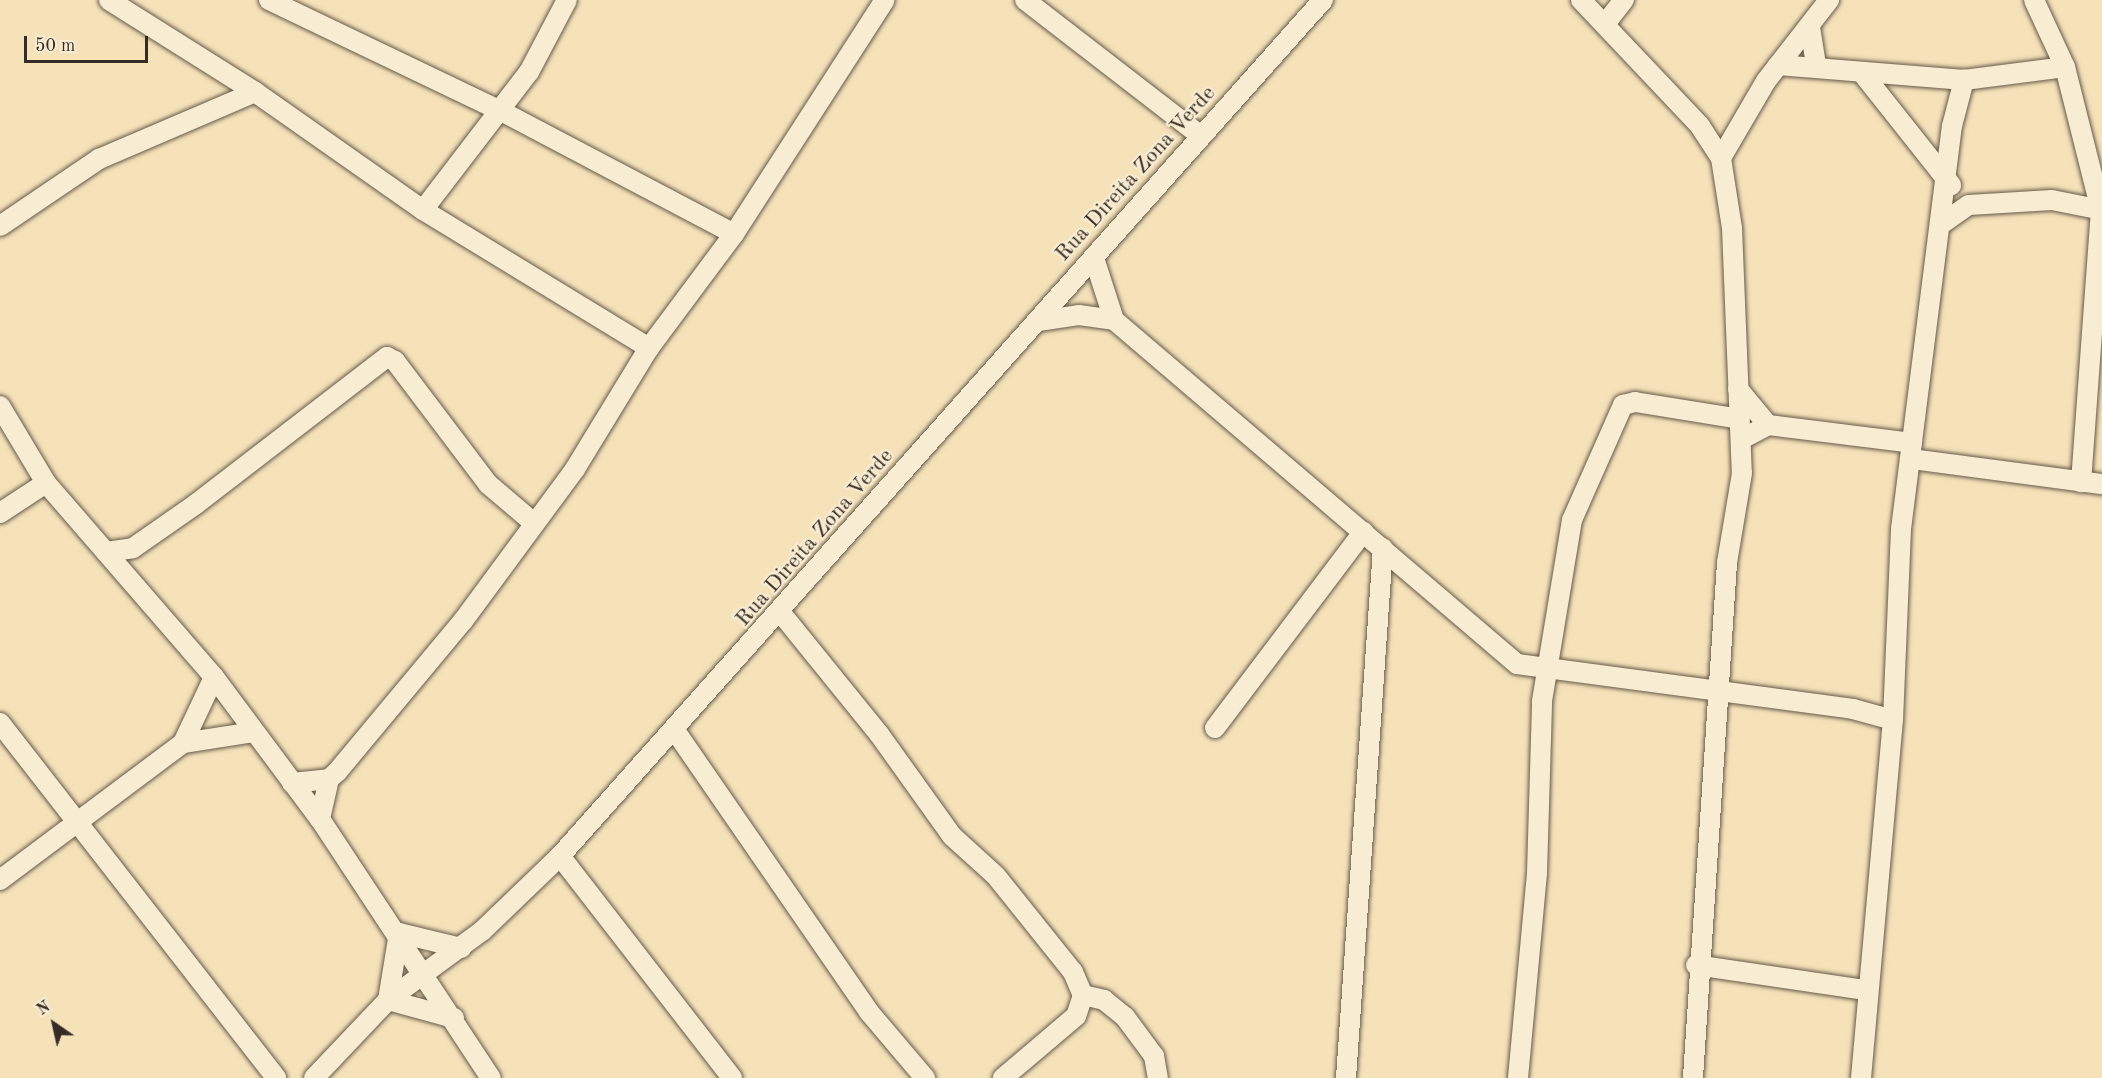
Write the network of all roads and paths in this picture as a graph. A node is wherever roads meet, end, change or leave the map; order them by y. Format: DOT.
graph roads {
  1 [pos="109,0"];
  2 [pos="269,0"];
  3 [pos="567,0"];
  4 [pos="885,0"];
  5 [pos="1024,0"];
  6 [pos="1323,0"];
  7 [pos="1581,0"];
  8 [pos="1624,0"];
  9 [pos="1829,0"];
  10 [pos="2034,0"];
  11 [pos="1605,24"];
  12 [pos="1810,27"];
  13 [pos="1778,65"];
  14 [pos="1816,66"];
  15 [pos="2065,67"];
  16 [pos="1863,74"];
  17 [pos="1964,80"];
  18 [pos="255,92"];
  19 [pos="501,111"];
  20 [pos="1201,136"];
  21 [pos="1721,158"];
  22 [pos="1948,181"];
  23 [pos="1969,205"];
  24 [pos="423,210"];
  25 [pos="2102,210"];
  26 [pos="1940,225"];
  27 [pos="0,226"];
  28 [pos="734,234"];
  29 [pos="1094,258"];
  30 [pos="1114,320"];
  31 [pos="1038,321"];
  32 [pos="649,348"];
  33 [pos="1738,389"];
  34 [pos="0,406"];
  35 [pos="1740,419"];
  36 [pos="1768,425"];
  37 [pos="1742,439"];
  38 [pos="1911,451"];
  39 [pos="2081,482"];
  40 [pos="46,483"];
  41 [pos="2102,484"];
  42 [pos="0,513"];
  43 [pos="534,523"];
  44 [pos="1363,532"];
  45 [pos="133,548"];
  46 [pos="1383,548"];
  47 [pos="106,552"];
  48 [pos="126,574"];
  49 [pos="781,613"];
  50 [pos="1517,664"];
  51 [pos="1548,672"];
  52 [pos="214,677"];
  53 [pos="1718,694"];
  54 [pos="1542,701"];
  55 [pos="1893,720"];
  56 [pos="0,723"];
  57 [pos="1215,728"];
  58 [pos="253,732"];
  59 [pos="676,732"];
  60 [pos="183,743"];
  61 [pos="328,779"];
  62 [pos="292,783"];
  63 [pos="320,819"];
  64 [pos="76,823"];
  65 [pos="560,856"];
  66 [pos="0,880"];
  67 [pos="399,933"];
  68 [pos="461,948"];
  69 [pos="1696,965"];
  70 [pos="425,974"];
  71 [pos="1866,990"];
  72 [pos="1083,995"];
  73 [pos="388,1000"];
  74 [pos="454,1018"];
  75 [pos="276,1078"];
  76 [pos="314,1078"];
  77 [pos="491,1078"];
  78 [pos="732,1078"];
  79 [pos="925,1078"];
  80 [pos="1003,1078"];
  81 [pos="1158,1078"];
  82 [pos="1346,1078"];
  83 [pos="1518,1078"];
  84 [pos="1693,1078"];
  85 [pos="1861,1078"];
  1 -- 18 [label="street"];
  2 -- 19 [label="street"];
  3 -- 19 [label="street"];
  4 -- 28 [label="street"];
  5 -- 20 [label="street"];
  6 -- 20 [label="street, Rua Direita Zona Verde"];
  7 -- 11 [label="street"];
  8 -- 11 [label="street"];
  9 -- 12 [label="street"];
  10 -- 15 [label="street"];
  11 -- 21 [label="street"];
  12 -- 13 [label="street"];
  12 -- 14 [label="street"];
  13 -- 14 [label="street"];
  13 -- 21 [label="street"];
  14 -- 16 [label="street"];
  15 -- 17 [label="street"];
  15 -- 25 [label="street"];
  16 -- 17 [label="street"];
  16 -- 22 [label="street"];
  17 -- 22 [label="street"];
  18 -- 24 [label="street"];
  18 -- 27 [label="street"];
  19 -- 24 [label="street"];
  19 -- 28 [label="street"];
  20 -- 29 [label="street, Rua Direita Zona Verde"];
  21 -- 33 [label="street"];
  22 -- 23 [label="street"];
  22 -- 26 [label="street"];
  23 -- 25 [label="street"];
  23 -- 26 [label="street"];
  24 -- 32 [label="street"];
  25 -- 39 [label="street"];
  26 -- 38 [label="street"];
  28 -- 32 [label="street"];
  29 -- 30 [label="street"];
  29 -- 31 [label="street, Rua Direita Zona Verde"];
  30 -- 31 [label="street"];
  30 -- 44 [label="street"];
  31 -- 49 [label="street, Rua Direita Zona Verde"];
  32 -- 43 [label="street"];
  33 -- 35 [label="street"];
  33 -- 36 [label="street"];
  34 -- 40 [label="street"];
  35 -- 37 [label="street"];
  35 -- 51 [label="street"];
  36 -- 37 [label="street"];
  36 -- 38 [label="street"];
  37 -- 53 [label="street"];
  38 -- 39 [label="street"];
  38 -- 55 [label="street"];
  39 -- 41 [label="street"];
  40 -- 42 [label="street"];
  40 -- 47 [label="street"];
  43 -- 45 [label="street"];
  43 -- 61 [label="street"];
  44 -- 46 [label="street"];
  44 -- 57 [label="street"];
  45 -- 47 [label="street"];
  45 -- 48 [label="street"];
  46 -- 50 [label="street"];
  46 -- 82 [label="street"];
  47 -- 48 [label="street"];
  48 -- 52 [label="street"];
  49 -- 59 [label="street, Rua Direita Zona Verde"];
  49 -- 72 [label="street"];
  50 -- 51 [label="street"];
  50 -- 54 [label="street"];
  51 -- 53 [label="street"];
  51 -- 54 [label="street"];
  52 -- 58 [label="street"];
  52 -- 60 [label="street"];
  53 -- 55 [label="street"];
  53 -- 69 [label="street"];
  54 -- 83 [label="street"];
  55 -- 71 [label="street"];
  56 -- 64 [label="street"];
  58 -- 60 [label="street"];
  58 -- 62 [label="street"];
  59 -- 65 [label="street, Rua Direita Zona Verde"];
  59 -- 79 [label="street"];
  60 -- 64 [label="street"];
  61 -- 62 [label="street"];
  61 -- 63 [label="street"];
  62 -- 63 [label="street"];
  63 -- 67 [label="street"];
  64 -- 66 [label="street"];
  64 -- 75 [label="street"];
  65 -- 68 [label="street, Rua Direita Zona Verde"];
  65 -- 78 [label="street"];
  67 -- 68 [label="street"];
  67 -- 70 [label="street"];
  67 -- 73 [label="street"];
  68 -- 70 [label="street, Rua Direita Zona Verde"];
  69 -- 71 [label="street"];
  69 -- 84 [label="street"];
  70 -- 73 [label="street, Rua Direita Zona Verde"];
  70 -- 74 [label="street"];
  71 -- 85 [label="street"];
  72 -- 80 [label="street"];
  72 -- 81 [label="street"];
  73 -- 74 [label="street"];
  73 -- 76 [label="street, Rua Direita Zona Verde"];
  74 -- 77 [label="street"];
}
